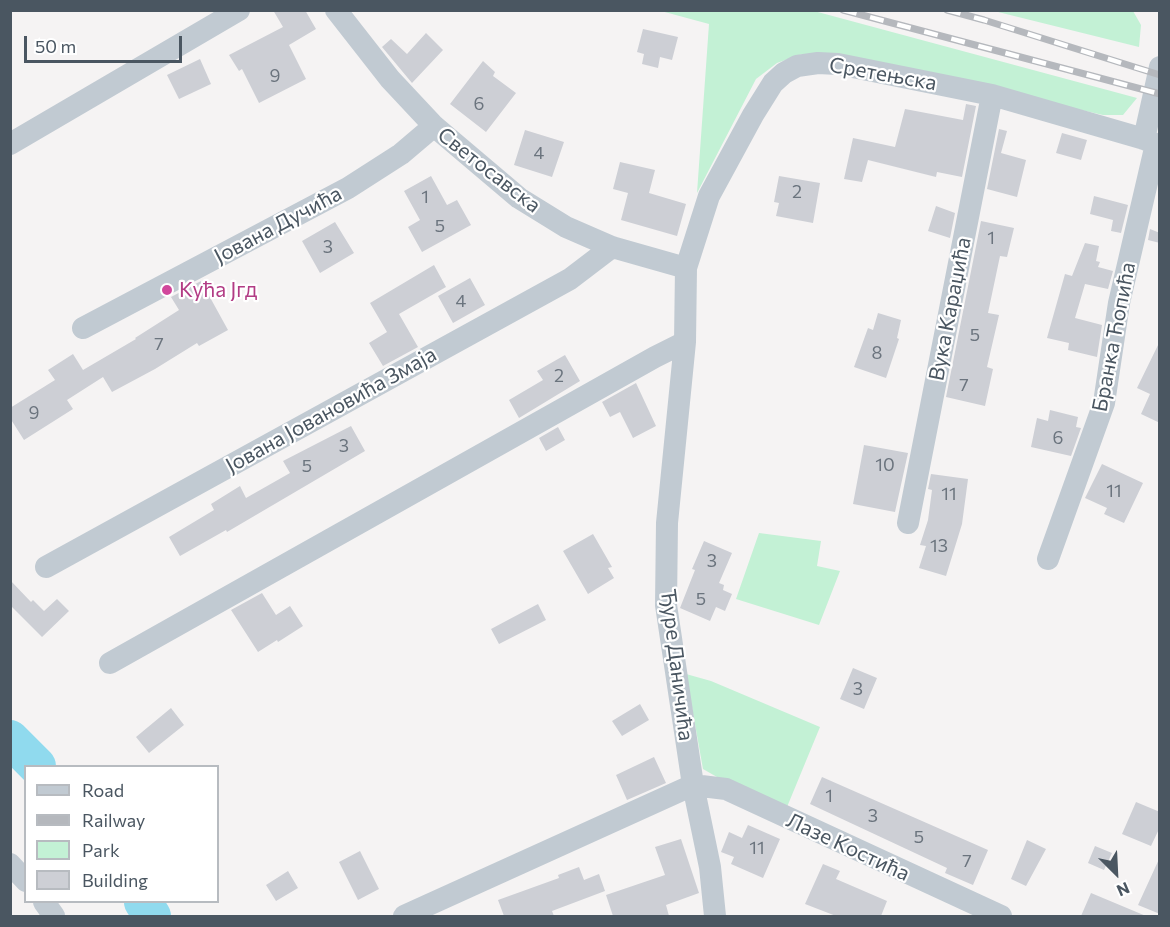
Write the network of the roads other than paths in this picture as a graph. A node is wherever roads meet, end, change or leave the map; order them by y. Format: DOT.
graph roads {
  1 [pos="239,10"];
  2 [pos="336,10"];
  3 [pos="1160,67"];
  4 [pos="992,94"];
  5 [pos="434,126"];
  6 [pos="1153,143"];
  7 [pos="10,144"];
  8 [pos="612,247"];
  9 [pos="686,268"];
  10 [pos="82,328"];
  11 [pos="685,342"];
  12 [pos="908,523"];
  13 [pos="1047,559"];
  14 [pos="46,567"];
  15 [pos="110,663"];
  16 [pos="693,785"];
  17 [pos="10,864"];
  18 [pos="24,879"];
  19 [pos="46,903"];
  20 [pos="54,916"];
  21 [pos="404,916"];
  22 [pos="715,916"];
  23 [pos="1001,916"];
  1 -- 7 [label="street"];
  2 -- 5 [label="street, Светосавска"];
  3 -- 6 [label="street, Бранка Ћопића"];
  4 -- 6 [label="street, Сретењска"];
  4 -- 9 [label="street, Сретењска"];
  4 -- 12 [label="street, Вука Караџића"];
  5 -- 8 [label="street, Светосавска"];
  5 -- 10 [label="street, Јована Дучића"];
  6 -- 13 [label="street, Бранка Ћопића"];
  8 -- 9 [label="street, Светосавска"];
  8 -- 14 [label="street, Јована Јовановића Змаја"];
  9 -- 11 [label="street, Ђуре Даничића"];
  11 -- 15 [label="street"];
  11 -- 16 [label="street, Ђуре Даничића"];
  16 -- 21 [label="street"];
  16 -- 22 [label="street, Ђуре Даничића"];
  16 -- 23 [label="street, Лазе Костића"];
  17 -- 18 [label="street"];
  19 -- 20 [label="street"];
}
